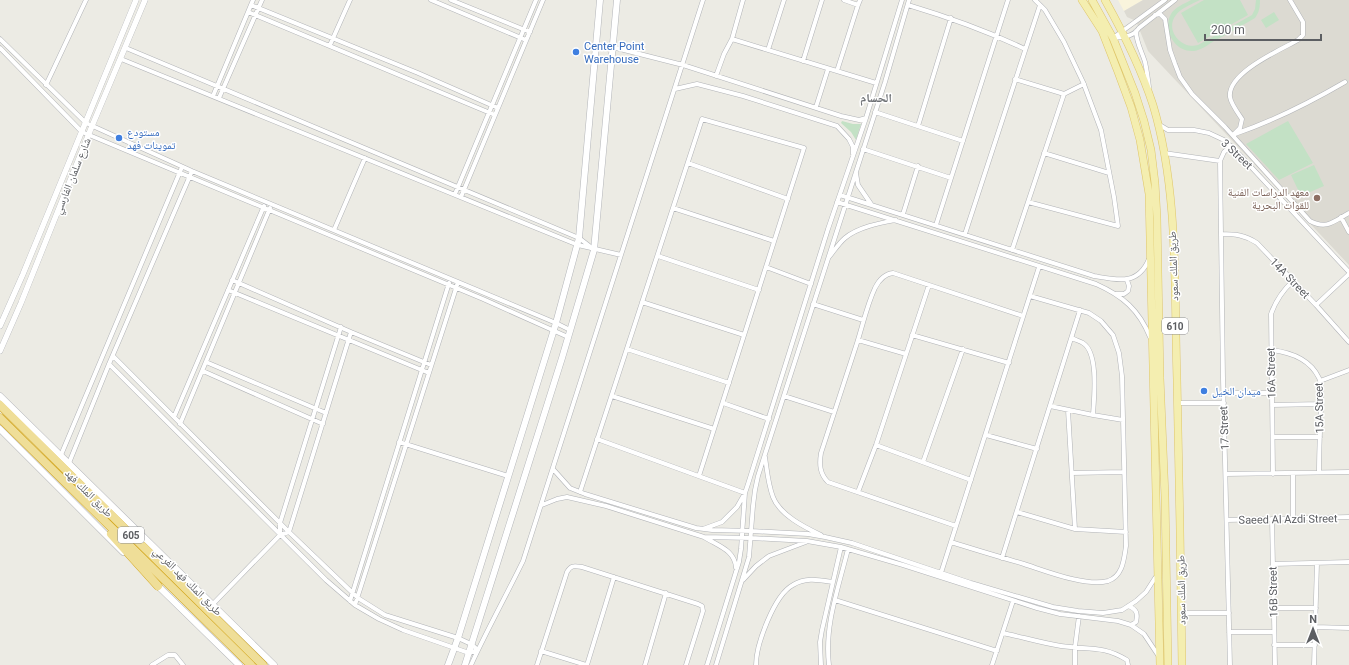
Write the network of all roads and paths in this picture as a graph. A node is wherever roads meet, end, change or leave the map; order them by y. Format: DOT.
graph roads {
  1 [pos="86,0"];
  2 [pos="135,0"];
  3 [pos="145,0"];
  4 [pos="253,0"];
  5 [pos="262,0"];
  6 [pos="350,0"];
  7 [pos="431,0"];
  8 [pos="451,0"];
  9 [pos="536,0"];
  10 [pos="543,0"];
  11 [pos="600,0"];
  12 [pos="616,0"];
  13 [pos="704,0"];
  14 [pos="743,0"];
  15 [pos="784,0"];
  16 [pos="822,0"];
  17 [pos="844,0"];
  18 [pos="902,0"];
  19 [pos="1008,0"];
  20 [pos="1035,0"];
  21 [pos="1082,0"];
  22 [pos="1092,0"];
  23 [pos="1105,0"];
  24 [pos="1165,0"];
  25 [pos="1175,0"];
  26 [pos="1290,0"];
  27 [pos="859,2"];
  28 [pos="909,2"];
  29 [pos="1040,4"];
  30 [pos="251,5"];
  31 [pos="259,8"];
  32 [pos="248,12"];
  33 [pos="256,15"];
  34 [pos="1155,16"];
  35 [pos="951,18"];
  36 [pos="523,29"];
  37 [pos="1122,30"];
  38 [pos="1136,31"];
  39 [pos="530,32"];
  40 [pos="997,36"];
  41 [pos="520,37"];
  42 [pos="1126,37"];
  43 [pos="333,38"];
  44 [pos="1113,38"];
  45 [pos="0,39"];
  46 [pos="732,39"];
  47 [pos="526,40"];
  48 [pos="330,45"];
  49 [pos="612,47"];
  50 [pos="0,48"];
  51 [pos="126,48"];
  52 [pos="1025,48"];
  53 [pos="768,50"];
  54 [pos="121,58"];
  55 [pos="803,61"];
  56 [pos="683,65"];
  57 [pos="828,69"];
  58 [pos="837,71"];
  59 [pos="716,76"];
  60 [pos="1015,79"];
  61 [pos="1345,82"];
  62 [pos="876,83"];
  63 [pos="1084,84"];
  64 [pos="46,85"];
  65 [pos="218,86"];
  66 [pos="224,89"];
  67 [pos="675,89"];
  68 [pos="1064,94"];
  69 [pos="214,96"];
  70 [pos="1150,96"];
  71 [pos="219,98"];
  72 [pos="492,105"];
  73 [pos="498,108"];
  74 [pos="816,108"];
  75 [pos="489,112"];
  76 [pos="875,112"];
  77 [pos="495,115"];
  78 [pos="866,118"];
  79 [pos="86,124"];
  80 [pos="1157,124"];
  81 [pos="92,126"];
  82 [pos="918,126"];
  83 [pos="82,132"];
  84 [pos="89,134"];
  85 [pos="1233,135"];
  86 [pos="963,140"];
  87 [pos="1231,146"];
  88 [pos="863,149"];
  89 [pos="1044,153"];
  90 [pos="1164,153"];
  91 [pos="853,156"];
  92 [pos="365,158"];
  93 [pos="1220,162"];
  94 [pos="688,163"];
  95 [pos="918,166"];
  96 [pos="182,167"];
  97 [pos="192,171"];
  98 [pos="180,173"];
  99 [pos="856,173"];
  100 [pos="1109,173"];
  101 [pos="189,177"];
  102 [pos="952,178"];
  103 [pos="458,187"];
  104 [pos="464,190"];
  105 [pos="454,194"];
  106 [pos="840,194"];
  107 [pos="461,197"];
  108 [pos="847,197"];
  109 [pos="788,199"];
  110 [pos="266,202"];
  111 [pos="837,202"];
  112 [pos="1028,202"];
  113 [pos="272,204"];
  114 [pos="846,204"];
  115 [pos="872,204"];
  116 [pos="263,208"];
  117 [pos="673,208"];
  118 [pos="270,210"];
  119 [pos="1349,213"];
  120 [pos="903,214"];
  121 [pos="1341,217"];
  122 [pos="898,220"];
  123 [pos="936,225"];
  124 [pos="334,230"];
  125 [pos="1349,232"];
  126 [pos="965,234"];
  127 [pos="1221,234"];
  128 [pos="580,238"];
  129 [pos="774,241"];
  130 [pos="578,244"];
  131 [pos="594,250"];
  132 [pos="1012,250"];
  133 [pos="621,255"];
  134 [pos="1150,255"];
  135 [pos="658,256"];
  136 [pos="828,259"];
  137 [pos="766,267"];
  138 [pos="1039,267"];
  139 [pos="1349,273"];
  140 [pos="450,279"];
  141 [pos="232,280"];
  142 [pos="1127,280"];
  143 [pos="1294,281"];
  144 [pos="458,282"];
  145 [pos="239,283"];
  146 [pos="811,284"];
  147 [pos="448,285"];
  148 [pos="929,285"];
  149 [pos="456,288"];
  150 [pos="228,290"];
  151 [pos="759,290"];
  152 [pos="235,293"];
  153 [pos="1116,294"];
  154 [pos="1030,296"];
  155 [pos="642,302"];
  156 [pos="813,304"];
  157 [pos="1316,305"];
  158 [pos="1080,310"];
  159 [pos="1024,316"];
  160 [pos="863,320"];
  161 [pos="556,323"];
  162 [pos="0,326"];
  163 [pos="341,327"];
  164 [pos="554,330"];
  165 [pos="351,332"];
  166 [pos="569,333"];
  167 [pos="912,334"];
  168 [pos="744,335"];
  169 [pos="339,336"];
  170 [pos="1072,338"];
  171 [pos="349,340"];
  172 [pos="858,340"];
  173 [pos="1152,340"];
  174 [pos="1349,342"];
  175 [pos="627,349"];
  176 [pos="963,349"];
  177 [pos="1271,350"];
  178 [pos="0,351"];
  179 [pos="906,354"];
  180 [pos="113,356"];
  181 [pos="206,362"];
  182 [pos="424,362"];
  183 [pos="1009,363"];
  184 [pos="109,364"];
  185 [pos="431,365"];
  186 [pos="421,370"];
  187 [pos="1349,370"];
  188 [pos="203,371"];
  189 [pos="429,373"];
  190 [pos="1320,381"];
  191 [pos="729,383"];
  192 [pos="1224,393"];
  193 [pos="1272,393"];
  194 [pos="0,396"];
  195 [pos="612,396"];
  196 [pos="784,396"];
  197 [pos="723,403"];
  198 [pos="1177,403"];
  199 [pos="1224,403"];
  200 [pos="1321,404"];
  201 [pos="0,405"];
  202 [pos="1272,405"];
  203 [pos="1050,406"];
  204 [pos="316,409"];
  205 [pos="1068,410"];
  206 [pos="834,412"];
  207 [pos="326,413"];
  208 [pos="1093,415"];
  209 [pos="174,417"];
  210 [pos="0,418"];
  211 [pos="312,419"];
  212 [pos="769,419"];
  213 [pos="1123,420"];
  214 [pos="180,424"];
  215 [pos="323,424"];
  216 [pos="0,429"];
  217 [pos="714,429"];
  218 [pos="986,435"];
  219 [pos="1273,437"];
  220 [pos="1320,437"];
  221 [pos="598,439"];
  222 [pos="399,442"];
  223 [pos="407,444"];
  224 [pos="876,445"];
  225 [pos="1037,449"];
  226 [pos="61,455"];
  227 [pos="765,456"];
  228 [pos="923,462"];
  229 [pos="69,463"];
  230 [pos="553,469"];
  231 [pos="1124,472"];
  232 [pos="1319,472"];
  233 [pos="1349,472"];
  234 [pos="1072,473"];
  235 [pos="1293,473"];
  236 [pos="1226,474"];
  237 [pos="1273,474"];
  238 [pos="58,476"];
  239 [pos="508,476"];
  240 [pos="699,476"];
  241 [pos="971,480"];
  242 [pos="580,492"];
  243 [pos="858,492"];
  244 [pos="745,493"];
  245 [pos="542,505"];
  246 [pos="1017,512"];
  247 [pos="1349,517"];
  248 [pos="1293,518"];
  249 [pos="1272,519"];
  250 [pos="1227,520"];
  251 [pos="280,523"];
  252 [pos="956,526"];
  253 [pos="703,529"];
  254 [pos="1075,529"];
  255 [pos="742,530"];
  256 [pos="751,530"];
  257 [pos="289,532"];
  258 [pos="1126,532"];
  259 [pos="280,535"];
  260 [pos="704,537"];
  261 [pos="825,537"];
  262 [pos="742,538"];
  263 [pos="751,538"];
  264 [pos="807,541"];
  265 [pos="951,542"];
  266 [pos="841,547"];
  267 [pos="848,549"];
  268 [pos="1002,558"];
  269 [pos="1349,562"];
  270 [pos="1317,563"];
  271 [pos="1273,564"];
  272 [pos="736,570"];
  273 [pos="941,573"];
  274 [pos="614,577"];
  275 [pos="1155,578"];
  276 [pos="741,582"];
  277 [pos="833,582"];
  278 [pos="158,586"];
  279 [pos="352,592"];
  280 [pos="666,593"];
  281 [pos="358,598"];
  282 [pos="835,600"];
  283 [pos="350,601"];
  284 [pos="1013,601"];
  285 [pos="212,605"];
  286 [pos="355,605"];
  287 [pos="1128,606"];
  288 [pos="1274,608"];
  289 [pos="1316,608"];
  290 [pos="1181,613"];
  291 [pos="1228,613"];
  292 [pos="1079,616"];
  293 [pos="1131,625"];
  294 [pos="1315,627"];
  295 [pos="1349,628"];
  296 [pos="1230,632"];
  297 [pos="1274,632"];
  298 [pos="1003,633"];
  299 [pos="458,638"];
  300 [pos="471,644"];
  301 [pos="1274,645"];
  302 [pos="1315,645"];
  303 [pos="1075,647"];
  304 [pos="454,648"];
  305 [pos="478,650"];
  306 [pos="541,651"];
  307 [pos="997,651"];
  308 [pos="469,653"];
  309 [pos="1160,662"];
  310 [pos="152,665"];
  311 [pos="183,665"];
  312 [pos="239,665"];
  313 [pos="251,665"];
  314 [pos="265,665"];
  315 [pos="274,665"];
  316 [pos="448,665"];
  317 [pos="465,665"];
  318 [pos="471,665"];
  319 [pos="537,665"];
  320 [pos="586,665"];
  321 [pos="644,665"];
  322 [pos="686,665"];
  323 [pos="707,665"];
  324 [pos="716,665"];
  325 [pos="755,665"];
  326 [pos="821,665"];
  327 [pos="829,665"];
  328 [pos="992,665"];
  329 [pos="1075,665"];
  330 [pos="1128,665"];
  331 [pos="1168,665"];
  332 [pos="1182,665"];
  333 [pos="1230,665"];
  334 [pos="1275,665"];
  335 [pos="1314,665"];
  1 -- 64 [label="street"];
  2 -- 79 [label="street, شارع سلمان الفارسي"];
  3 -- 51 [label="street, شارع سلمان الفارسي"];
  4 -- 30 [label="street"];
  5 -- 31 [label="street"];
  6 -- 43 [label="street"];
  7 -- 41 [label="street"];
  8 -- 36 [label="street"];
  9 -- 36 [label="street"];
  10 -- 39 [label="street"];
  11 -- 128 [label="main road"];
  12 -- 49 [label="main road"];
  13 -- 56 [label="street"];
  14 -- 46 [label="street"];
  15 -- 53 [label="street"];
  16 -- 55 [label="street"];
  17 -- 27 [label="street"];
  18 -- 62 [label="street"];
  19 -- 40 [label="street"];
  20 -- 29 [label="street"];
  21 -- 134 [label="main road"];
  22 -- 44 [label="main road, طريق الملك سعود / 610"];
  23 -- 37 [label="main road, طريق الملك سعود / 610"];
  24 -- 37 [label="street"];
  25 -- 34 [label="street"];
  26 -- 85 [label="street"];
  27 -- 58 [label="street"];
  28 -- 35 [label="street"];
  28 -- 76 [label="street"];
  29 -- 52 [label="street"];
  29 -- 63 [label="street"];
  30 -- 31 [label="street"];
  30 -- 32 [label="street"];
  31 -- 33 [label="street"];
  31 -- 43 [label="street"];
  32 -- 33 [label="street"];
  32 -- 65 [label="street"];
  33 -- 48 [label="street"];
  33 -- 66 [label="street"];
  34 -- 38 [label="street"];
  34 -- 85 [label="street"];
  35 -- 40 [label="street"];
  35 -- 82 [label="street"];
  36 -- 39 [label="street"];
  36 -- 41 [label="street"];
  37 -- 42 [label="main road, طريق الملك سعود / 610"];
  37 -- 44 [label="street"];
  38 -- 42 [label="street"];
  38 -- 70 [label="street"];
  39 -- 47 [label="street"];
  40 -- 52 [label="street"];
  40 -- 86 [label="street"];
  41 -- 47 [label="street"];
  41 -- 72 [label="street"];
  42 -- 44 [label="street"];
  42 -- 70 [label="main road, طريق الملك سعود / 610"];
  43 -- 48 [label="street"];
  43 -- 72 [label="street"];
  44 -- 331 [label="main road, طريق الملك سعود / 610"];
  45 -- 64 [label="street"];
  46 -- 53 [label="street"];
  46 -- 59 [label="street"];
  47 -- 73 [label="street"];
  48 -- 75 [label="street"];
  49 -- 56 [label="street"];
  49 -- 131 [label="main road"];
  50 -- 83 [label="street"];
  51 -- 54 [label="street, شارع سلمان الفارسي"];
  51 -- 65 [label="street"];
  52 -- 60 [label="street"];
  53 -- 55 [label="street"];
  54 -- 69 [label="street"];
  54 -- 81 [label="street, شارع سلمان الفارسي"];
  55 -- 57 [label="street"];
  56 -- 59 [label="street"];
  56 -- 67 [label="street"];
  57 -- 58 [label="street"];
  57 -- 74 [label="street"];
  58 -- 62 [label="street"];
  59 -- 74 [label="street"];
  60 -- 68 [label="street"];
  60 -- 126 [label="street"];
  61 -- 85 [label="street"];
  62 -- 78 [label="street"];
  63 -- 68 [label="street"];
  63 -- 100 [label="street"];
  64 -- 79 [label="street"];
  65 -- 66 [label="street"];
  65 -- 69 [label="street"];
  66 -- 71 [label="street"];
  66 -- 103 [label="street"];
  67 -- 91 [label="street"];
  67 -- 133 [label="street"];
  68 -- 89 [label="street"];
  69 -- 71 [label="street"];
  70 -- 80 [label="main road, طريق الملك سعود / 610"];
  71 -- 92 [label="street"];
  72 -- 73 [label="street"];
  72 -- 75 [label="street"];
  73 -- 77 [label="street"];
  74 -- 78 [label="street"];
  75 -- 77 [label="street"];
  75 -- 103 [label="street"];
  76 -- 82 [label="street"];
  76 -- 88 [label="street"];
  77 -- 104 [label="street"];
  78 -- 91 [label="street"];
  79 -- 81 [label="street"];
  79 -- 83 [label="street, شارع سلمان الفارسي"];
  80 -- 87 [label="street, 3 Street"];
  80 -- 90 [label="main road, طريق الملك سعود / 610"];
  81 -- 84 [label="street, شارع سلمان الفارسي"];
  81 -- 96 [label="street"];
  82 -- 86 [label="street"];
  83 -- 84 [label="street"];
  83 -- 162 [label="street, شارع سلمان الفارسي"];
  84 -- 98 [label="street"];
  84 -- 178 [label="street, شارع سلمان الفارسي"];
  85 -- 121 [label="street"];
  86 -- 102 [label="street"];
  87 -- 93 [label="street"];
  87 -- 139 [label="street, 3 Street"];
  88 -- 95 [label="street"];
  88 -- 99 [label="street"];
  89 -- 100 [label="street"];
  89 -- 112 [label="street"];
  90 -- 93 [label="street"];
  90 -- 198 [label="main road, طريق الملك سعود / 610"];
  91 -- 106 [label="street"];
  92 -- 105 [label="street"];
  92 -- 124 [label="street"];
  93 -- 127 [label="street, 17 Street"];
  94 -- 109 [label="street"];
  94 -- 109 [label="street"];
  94 -- 117 [label="street"];
  95 -- 102 [label="street"];
  95 -- 120 [label="street"];
  96 -- 97 [label="street"];
  96 -- 98 [label="street"];
  97 -- 101 [label="street"];
  97 -- 110 [label="street"];
  98 -- 101 [label="street"];
  98 -- 226 [label="street"];
  99 -- 108 [label="street"];
  99 -- 115 [label="street"];
  100 -- 112 [label="street"];
  101 -- 116 [label="street"];
  101 -- 180 [label="street"];
  102 -- 123 [label="street"];
  103 -- 104 [label="street"];
  103 -- 105 [label="street"];
  104 -- 107 [label="street"];
  104 -- 128 [label="street"];
  105 -- 107 [label="street"];
  106 -- 108 [label="street"];
  106 -- 111 [label="street"];
  107 -- 130 [label="street"];
  108 -- 114 [label="street"];
  108 -- 115 [label="street"];
  109 -- 129 [label="street"];
  110 -- 113 [label="street"];
  110 -- 116 [label="street"];
  111 -- 114 [label="street"];
  111 -- 146 [label="street"];
  112 -- 132 [label="street"];
  113 -- 118 [label="street"];
  113 -- 124 [label="street"];
  114 -- 122 [label="street"];
  114 -- 136 [label="street"];
  115 -- 120 [label="street"];
  116 -- 118 [label="street"];
  116 -- 141 [label="street"];
  117 -- 129 [label="street"];
  117 -- 135 [label="street"];
  118 -- 145 [label="street"];
  118 -- 147 [label="street"];
  119 -- 121 [label="street"];
  120 -- 123 [label="street"];
  121 -- 125 [label="street"];
  122 -- 136 [label="street"];
  122 -- 138 [label="street"];
  123 -- 126 [label="street"];
  124 -- 140 [label="street"];
  126 -- 132 [label="street"];
  127 -- 143 [label="street, 14A Street"];
  127 -- 192 [label="street, 17 Street"];
  128 -- 130 [label="main road"];
  128 -- 131 [label="street"];
  129 -- 137 [label="street"];
  130 -- 131 [label="street"];
  130 -- 161 [label="main road"];
  131 -- 133 [label="street"];
  131 -- 166 [label="main road"];
  132 -- 142 [label="street"];
  133 -- 230 [label="street"];
  134 -- 142 [label="street"];
  134 -- 173 [label="main road"];
  135 -- 151 [label="street"];
  135 -- 155 [label="street"];
  136 -- 156 [label="street"];
  137 -- 146 [label="street"];
  137 -- 151 [label="street"];
  138 -- 153 [label="street"];
  138 -- 154 [label="street"];
  139 -- 157 [label="street"];
  140 -- 144 [label="street"];
  140 -- 147 [label="street"];
  141 -- 145 [label="street"];
  141 -- 150 [label="street"];
  142 -- 153 [label="street"];
  143 -- 157 [label="street, 14A Street"];
  143 -- 177 [label="street, 16A Street"];
  144 -- 149 [label="street"];
  144 -- 161 [label="street"];
  145 -- 152 [label="street"];
  145 -- 163 [label="street"];
  146 -- 212 [label="street"];
  147 -- 149 [label="street"];
  147 -- 182 [label="street"];
  148 -- 159 [label="street"];
  148 -- 160 [label="street"];
  148 -- 167 [label="street"];
  149 -- 164 [label="street"];
  149 -- 185 [label="street"];
  150 -- 152 [label="street"];
  150 -- 209 [label="street"];
  151 -- 168 [label="street"];
  152 -- 169 [label="street"];
  152 -- 181 [label="street"];
  153 -- 173 [label="street"];
  154 -- 158 [label="street"];
  154 -- 159 [label="street"];
  155 -- 168 [label="street"];
  155 -- 175 [label="street"];
  156 -- 160 [label="street"];
  156 -- 196 [label="street"];
  157 -- 174 [label="street, 14A Street"];
  158 -- 170 [label="street"];
  158 -- 213 [label="street"];
  159 -- 183 [label="street"];
  160 -- 172 [label="street"];
  161 -- 164 [label="main road"];
  161 -- 166 [label="street"];
  163 -- 165 [label="street"];
  163 -- 169 [label="street"];
  164 -- 166 [label="street"];
  164 -- 239 [label="main road"];
  165 -- 171 [label="street"];
  165 -- 182 [label="street"];
  166 -- 300 [label="main road"];
  167 -- 176 [label="street"];
  167 -- 179 [label="street"];
  168 -- 191 [label="street"];
  169 -- 171 [label="street"];
  169 -- 204 [label="street"];
  170 -- 203 [label="street"];
  170 -- 208 [label="street"];
  171 -- 186 [label="street"];
  171 -- 207 [label="street"];
  172 -- 179 [label="street"];
  172 -- 206 [label="street"];
  173 -- 309 [label="main road"];
  175 -- 191 [label="street"];
  175 -- 195 [label="street"];
  176 -- 183 [label="street"];
  176 -- 228 [label="street"];
  177 -- 190 [label="street, 15A Street"];
  177 -- 193 [label="street, 16A Street"];
  179 -- 224 [label="street"];
  180 -- 184 [label="street"];
  180 -- 209 [label="street"];
  181 -- 188 [label="street"];
  181 -- 204 [label="street"];
  182 -- 185 [label="street"];
  182 -- 186 [label="street"];
  183 -- 218 [label="street"];
  184 -- 229 [label="street"];
  184 -- 259 [label="street"];
  185 -- 189 [label="street"];
  186 -- 189 [label="street"];
  186 -- 222 [label="street"];
  187 -- 190 [label="street"];
  188 -- 211 [label="street"];
  188 -- 214 [label="street"];
  189 -- 223 [label="street"];
  190 -- 200 [label="street, 15A Street"];
  191 -- 197 [label="street"];
  192 -- 193 [label="street"];
  192 -- 199 [label="street, 17 Street"];
  193 -- 202 [label="street, 16A Street"];
  194 -- 226 [label="main road, طريق الملك فهد الفرعي"];
  195 -- 217 [label="street"];
  195 -- 221 [label="street"];
  196 -- 206 [label="street"];
  196 -- 227 [label="street"];
  197 -- 212 [label="street"];
  197 -- 217 [label="street"];
  198 -- 199 [label="street"];
  198 -- 290 [label="main road, طريق الملك سعود / 610"];
  199 -- 236 [label="street, 17 Street"];
  200 -- 202 [label="street"];
  200 -- 220 [label="street, 15A Street"];
  201 -- 314 [label="highway, طريق الملك فهد / 605"];
  202 -- 219 [label="street, 16A Street"];
  203 -- 205 [label="street"];
  203 -- 225 [label="street"];
  204 -- 207 [label="street"];
  204 -- 211 [label="street"];
  205 -- 208 [label="street"];
  205 -- 234 [label="street"];
  206 -- 243 [label="street"];
  207 -- 215 [label="street"];
  208 -- 213 [label="street"];
  209 -- 214 [label="street"];
  210 -- 238 [label="highway, طريق الملك فهد / 605"];
  211 -- 215 [label="street"];
  211 -- 251 [label="street"];
  212 -- 244 [label="street"];
  213 -- 231 [label="street"];
  214 -- 251 [label="street"];
  215 -- 257 [label="street"];
  216 -- 278 [label="main road"];
  217 -- 240 [label="street"];
  218 -- 225 [label="street"];
  218 -- 241 [label="street"];
  219 -- 220 [label="street"];
  219 -- 237 [label="street, 16A Street"];
  220 -- 232 [label="street, 15A Street"];
  221 -- 240 [label="street"];
  221 -- 242 [label="street"];
  222 -- 223 [label="street"];
  222 -- 279 [label="street"];
  223 -- 239 [label="street"];
  223 -- 281 [label="street"];
  224 -- 228 [label="street"];
  224 -- 243 [label="street"];
  225 -- 246 [label="street"];
  226 -- 229 [label="main road, طريق الملك فهد الفرعي"];
  227 -- 256 [label="street"];
  227 -- 261 [label="street"];
  228 -- 241 [label="street"];
  229 -- 285 [label="main road, طريق الملك فهد الفرعي"];
  230 -- 242 [label="street"];
  230 -- 245 [label="street"];
  231 -- 234 [label="street"];
  231 -- 258 [label="street"];
  232 -- 233 [label="street"];
  232 -- 235 [label="street"];
  234 -- 254 [label="street"];
  235 -- 237 [label="street"];
  235 -- 248 [label="street"];
  236 -- 237 [label="street"];
  236 -- 250 [label="street, 17 Street"];
  238 -- 278 [label="highway"];
  238 -- 313 [label="highway, طريق الملك فهد / 605"];
  239 -- 299 [label="main road"];
  240 -- 244 [label="street"];
  241 -- 252 [label="street"];
  242 -- 253 [label="street"];
  243 -- 252 [label="street"];
  244 -- 253 [label="street"];
  244 -- 255 [label="street"];
  245 -- 260 [label="street"];
  245 -- 305 [label="street"];
  246 -- 254 [label="street"];
  246 -- 268 [label="street"];
  247 -- 248 [label="street, Saeed Al Azdi Street"];
  248 -- 249 [label="street, Saeed Al Azdi Street"];
  249 -- 250 [label="street, Saeed Al Azdi Street"];
  249 -- 271 [label="street, 16B Street"];
  250 -- 291 [label="street, 17 Street"];
  251 -- 257 [label="street"];
  251 -- 259 [label="street"];
  252 -- 265 [label="street"];
  253 -- 255 [label="street"];
  254 -- 258 [label="street"];
  255 -- 256 [label="street"];
  255 -- 262 [label="street"];
  256 -- 261 [label="street"];
  256 -- 263 [label="street"];
  257 -- 259 [label="street"];
  257 -- 279 [label="street"];
  258 -- 268 [label="street"];
  259 -- 283 [label="street"];
  259 -- 285 [label="street"];
  260 -- 262 [label="street"];
  260 -- 272 [label="street"];
  261 -- 273 [label="street"];
  262 -- 263 [label="street"];
  262 -- 272 [label="street"];
  263 -- 264 [label="street"];
  263 -- 276 [label="street"];
  264 -- 266 [label="street"];
  264 -- 276 [label="street"];
  265 -- 268 [label="street"];
  265 -- 273 [label="street"];
  266 -- 267 [label="street"];
  266 -- 277 [label="street"];
  267 -- 282 [label="street"];
  267 -- 284 [label="street"];
  269 -- 270 [label="street"];
  270 -- 271 [label="street"];
  270 -- 289 [label="street"];
  271 -- 288 [label="street, 16B Street"];
  272 -- 323 [label="street"];
  273 -- 287 [label="street"];
  274 -- 280 [label="street"];
  274 -- 306 [label="street"];
  274 -- 320 [label="street"];
  275 -- 287 [label="street"];
  276 -- 324 [label="street"];
  277 -- 325 [label="street"];
  277 -- 326 [label="street"];
  278 -- 312 [label="main road"];
  279 -- 281 [label="street"];
  279 -- 283 [label="street"];
  280 -- 321 [label="street"];
  280 -- 322 [label="street"];
  281 -- 286 [label="street"];
  281 -- 299 [label="street"];
  282 -- 307 [label="street"];
  282 -- 327 [label="street"];
  283 -- 286 [label="street"];
  284 -- 292 [label="street"];
  284 -- 298 [label="street"];
  285 -- 315 [label="main road, طريق الملك فهد الفرعي"];
  286 -- 304 [label="street"];
  287 -- 293 [label="street"];
  288 -- 289 [label="street"];
  288 -- 297 [label="street, 16B Street"];
  289 -- 294 [label="street"];
  290 -- 291 [label="street"];
  290 -- 332 [label="main road, طريق الملك سعود / 610"];
  291 -- 296 [label="street, 17 Street"];
  292 -- 293 [label="street"];
  292 -- 303 [label="street"];
  293 -- 309 [label="street"];
  294 -- 295 [label="street"];
  294 -- 302 [label="street"];
  296 -- 297 [label="street"];
  296 -- 333 [label="street, 17 Street"];
  297 -- 301 [label="street, 16B Street"];
  298 -- 303 [label="street"];
  298 -- 307 [label="street"];
  299 -- 300 [label="street"];
  299 -- 304 [label="main road"];
  300 -- 305 [label="street"];
  300 -- 308 [label="main road"];
  301 -- 302 [label="street"];
  301 -- 334 [label="street, 16B Street"];
  302 -- 335 [label="street"];
  303 -- 329 [label="street"];
  303 -- 330 [label="street"];
  304 -- 308 [label="street"];
  304 -- 316 [label="main road"];
  305 -- 308 [label="street"];
  305 -- 318 [label="street"];
  306 -- 319 [label="street"];
  306 -- 320 [label="street"];
  307 -- 328 [label="street"];
  308 -- 317 [label="main road"];
  310 -- 311 [label="street"];
}
